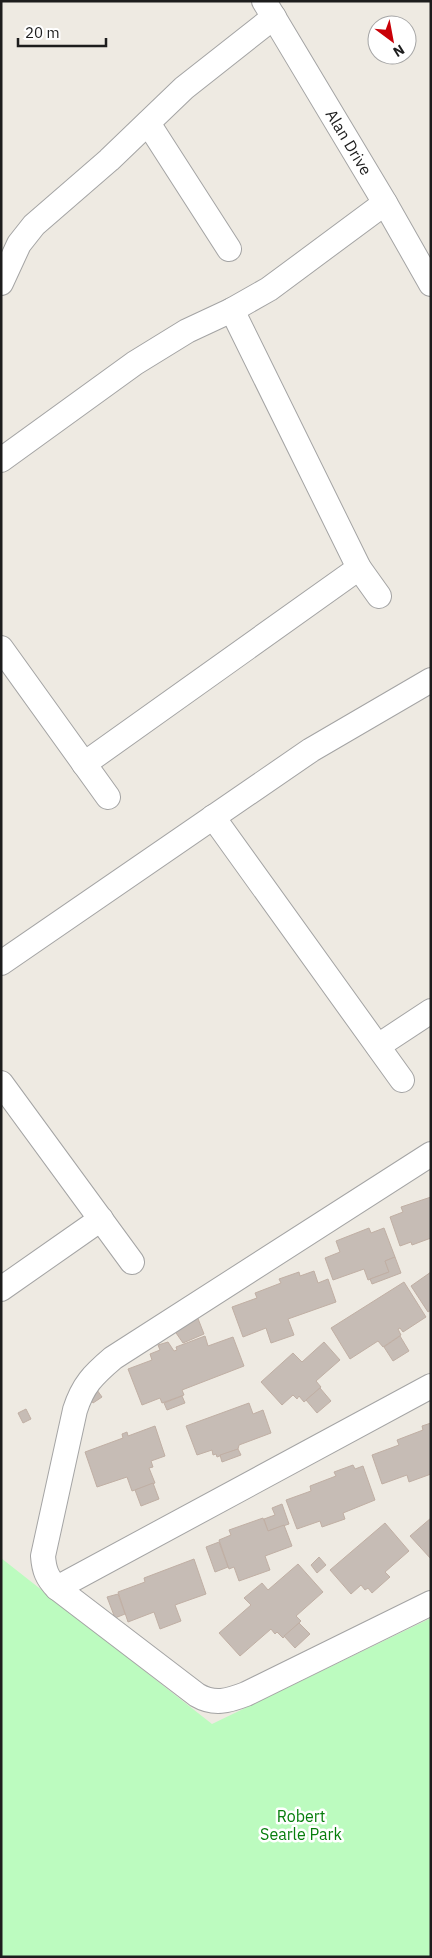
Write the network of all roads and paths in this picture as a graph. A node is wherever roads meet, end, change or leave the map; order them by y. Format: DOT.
graph roads {
  1 [pos="269,9"];
  2 [pos="148,123"];
  3 [pos="385,203"];
  4 [pos="229,249"];
  5 [pos="1,283"];
  6 [pos="431,284"];
  7 [pos="232,310"];
  8 [pos="1,460"];
  9 [pos="359,568"];
  10 [pos="379,596"];
  11 [pos="1,648"];
  12 [pos="429,686"];
  13 [pos="84,764"];
  14 [pos="108,797"];
  15 [pos="213,817"];
  16 [pos="1,964"];
  17 [pos="431,1012"];
  18 [pos="378,1046"];
  19 [pos="402,1080"];
  20 [pos="1,1082"];
  21 [pos="431,1154"];
  22 [pos="101,1219"];
  23 [pos="132,1262"];
  24 [pos="1,1289"];
  25 [pos="431,1386"];
  26 [pos="57,1588"];
  27 [pos="431,1603"];
  1 -- 2 [label="street"];
  1 -- 3 [label="street, Alan Drive"];
  2 -- 4 [label="street"];
  2 -- 5 [label="street"];
  3 -- 6 [label="street, Alan Drive"];
  3 -- 7 [label="street"];
  7 -- 8 [label="street"];
  7 -- 9 [label="street"];
  9 -- 10 [label="street"];
  9 -- 13 [label="street"];
  11 -- 13 [label="street"];
  12 -- 15 [label="street"];
  13 -- 14 [label="street"];
  15 -- 16 [label="street"];
  15 -- 18 [label="street"];
  17 -- 18 [label="street"];
  18 -- 19 [label="street"];
  20 -- 22 [label="street"];
  21 -- 26 [label="street"];
  22 -- 23 [label="street"];
  22 -- 24 [label="street"];
  25 -- 26 [label="street"];
  26 -- 27 [label="street"];
}
